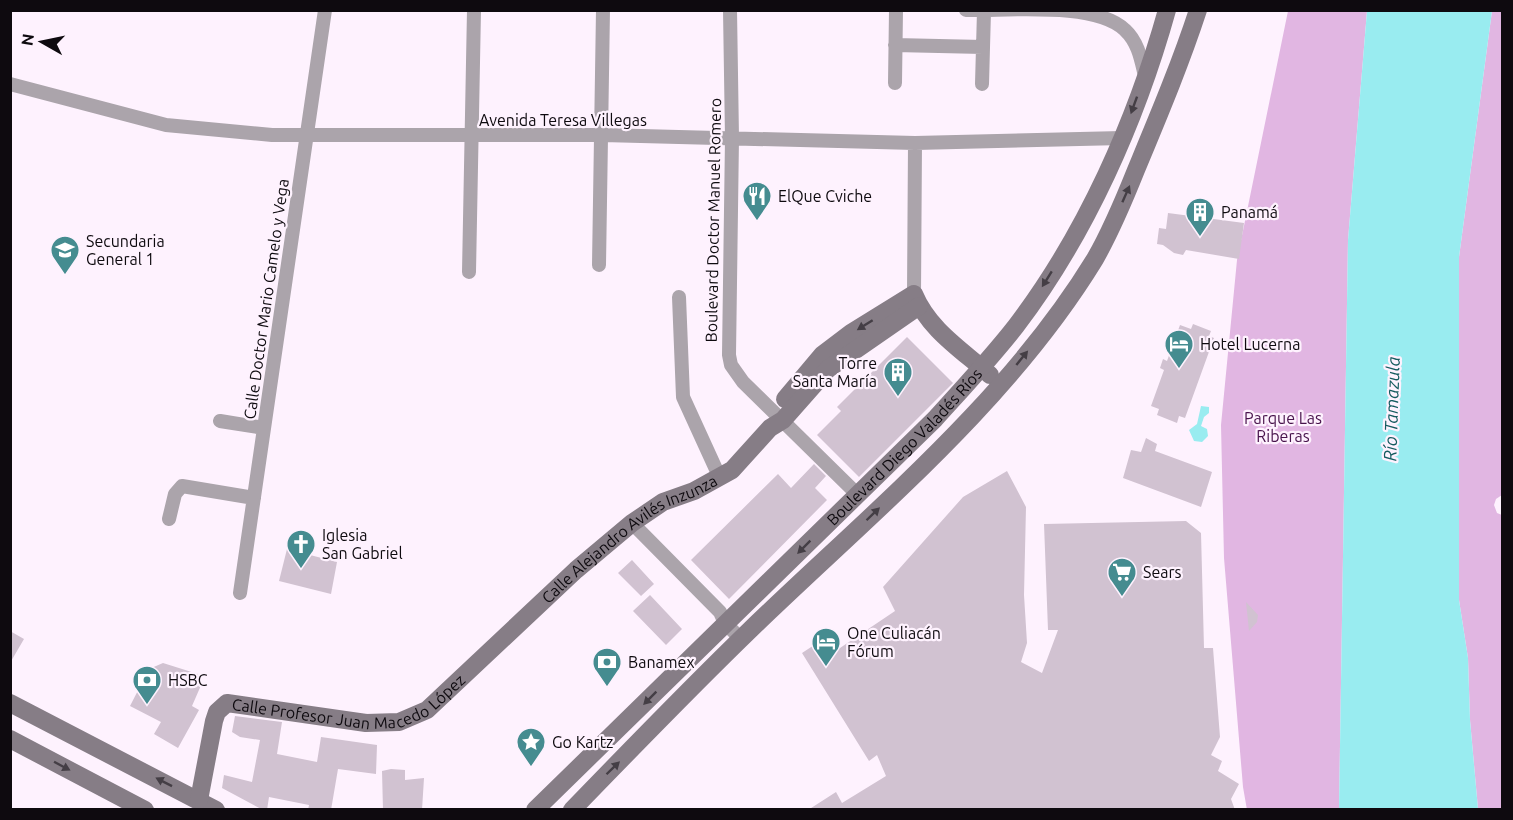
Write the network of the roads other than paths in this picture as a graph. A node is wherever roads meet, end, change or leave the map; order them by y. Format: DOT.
graph roads {
  1 [pos="325,10"];
  2 [pos="474,10"];
  3 [pos="603,10"];
  4 [pos="729,10"];
  5 [pos="896,10"];
  6 [pos="966,10"];
  7 [pos="984,11"];
  8 [pos="1198,11"];
  9 [pos="1166,13"];
  10 [pos="895,45"];
  11 [pos="983,47"];
  12 [pos="1145,76"];
  13 [pos="895,83"];
  14 [pos="10,84"];
  15 [pos="982,84"];
  16 [pos="603,135"];
  17 [pos="306,136"];
  18 [pos="471,137"];
  19 [pos="732,138"];
  20 [pos="1122,138"];
  21 [pos="915,143"];
  22 [pos="599,265"];
  23 [pos="469,272"];
  24 [pos="678,297"];
  25 [pos="917,300"];
  26 [pos="982,368"];
  27 [pos="1000,385"];
  28 [pos="220,420"];
  29 [pos="776,420"];
  30 [pos="264,428"];
  31 [pos="720,478"];
  32 [pos="857,494"];
  33 [pos="254,498"];
  34 [pos="169,519"];
  35 [pos="632,523"];
  36 [pos="240,593"];
  37 [pos="725,616"];
  38 [pos="746,634"];
  39 [pos="491,652"];
  40 [pos="10,703"];
  41 [pos="10,739"];
  42 [pos="199,800"];
  43 [pos="535,807"];
  44 [pos="573,809"];
  45 [pos="145,810"];
  46 [pos="216,810"];
  1 -- 17 [label="street, Calle Doctor Mario Camelo y Vega"];
  2 -- 18 [label="street"];
  3 -- 16 [label="street"];
  4 -- 19 [label="street, Boulevard Doctor Manuel Romero"];
  5 -- 10 [label="street"];
  6 -- 7 [label="street"];
  7 -- 11 [label="street"];
  7 -- 12 [label="street"];
  27 -- 8 [label="main road, Boulevard Diego Valadés Ríos, one-way"];
  9 -- 12 [label="main road, Boulevard Diego Valadés Ríos"];
  10 -- 11 [label="street"];
  10 -- 13 [label="street"];
  11 -- 15 [label="street"];
  12 -- 20 [label="main road, Boulevard Diego Valadés Ríos, one-way"];
  14 -- 17 [label="street, Avenida Teresa Villegas"];
  16 -- 18 [label="street, Avenida Teresa Villegas"];
  16 -- 19 [label="street, Avenida Teresa Villegas"];
  16 -- 22 [label="street"];
  17 -- 18 [label="street, Avenida Teresa Villegas"];
  17 -- 30 [label="street, Calle Doctor Mario Camelo y Vega"];
  18 -- 23 [label="street"];
  19 -- 21 [label="street, Avenida Teresa Villegas"];
  19 -- 29 [label="street, Boulevard Doctor Manuel Romero"];
  20 -- 21 [label="street, Avenida Teresa Villegas"];
  20 -- 26 [label="main road, Boulevard Diego Valadés Ríos, one-way"];
  21 -- 25 [label="street"];
  24 -- 31 [label="street"];
  25 -- 26 [label="main road"];
  25 -- 29 [label="main road, Calle Alejandro Avilés Inzunza"];
  26 -- 27 [label="main road"];
  26 -- 32 [label="main road, Boulevard Diego Valadés Ríos"];
  38 -- 27 [label="main road, Boulevard Diego Valadés Ríos, one-way"];
  28 -- 30 [label="street"];
  29 -- 31 [label="main road, Calle Alejandro Avilés Inzunza"];
  29 -- 32 [label="street, Boulevard Doctor Manuel Romero"];
  30 -- 33 [label="street, Calle Doctor Mario Camelo y Vega"];
  31 -- 35 [label="main road, Calle Alejandro Avilés Inzunza"];
  32 -- 37 [label="main road, Boulevard Diego Valadés Ríos, one-way"];
  33 -- 34 [label="street"];
  33 -- 36 [label="street, Calle Doctor Mario Camelo y Vega"];
  35 -- 37 [label="street"];
  35 -- 39 [label="main road, Calle Alejandro Avilés Inzunza"];
  37 -- 38 [label="street"];
  37 -- 43 [label="main road, Boulevard Diego Valadés Ríos, one-way"];
  44 -- 38 [label="main road, Boulevard Diego Valadés Ríos, one-way"];
  39 -- 42 [label="main road, Calle Profesor Juan Macedo López"];
  42 -- 40 [label="main road, one-way"];
  41 -- 45 [label="main road, one-way"];
  42 -- 46 [label="main road"];
}
